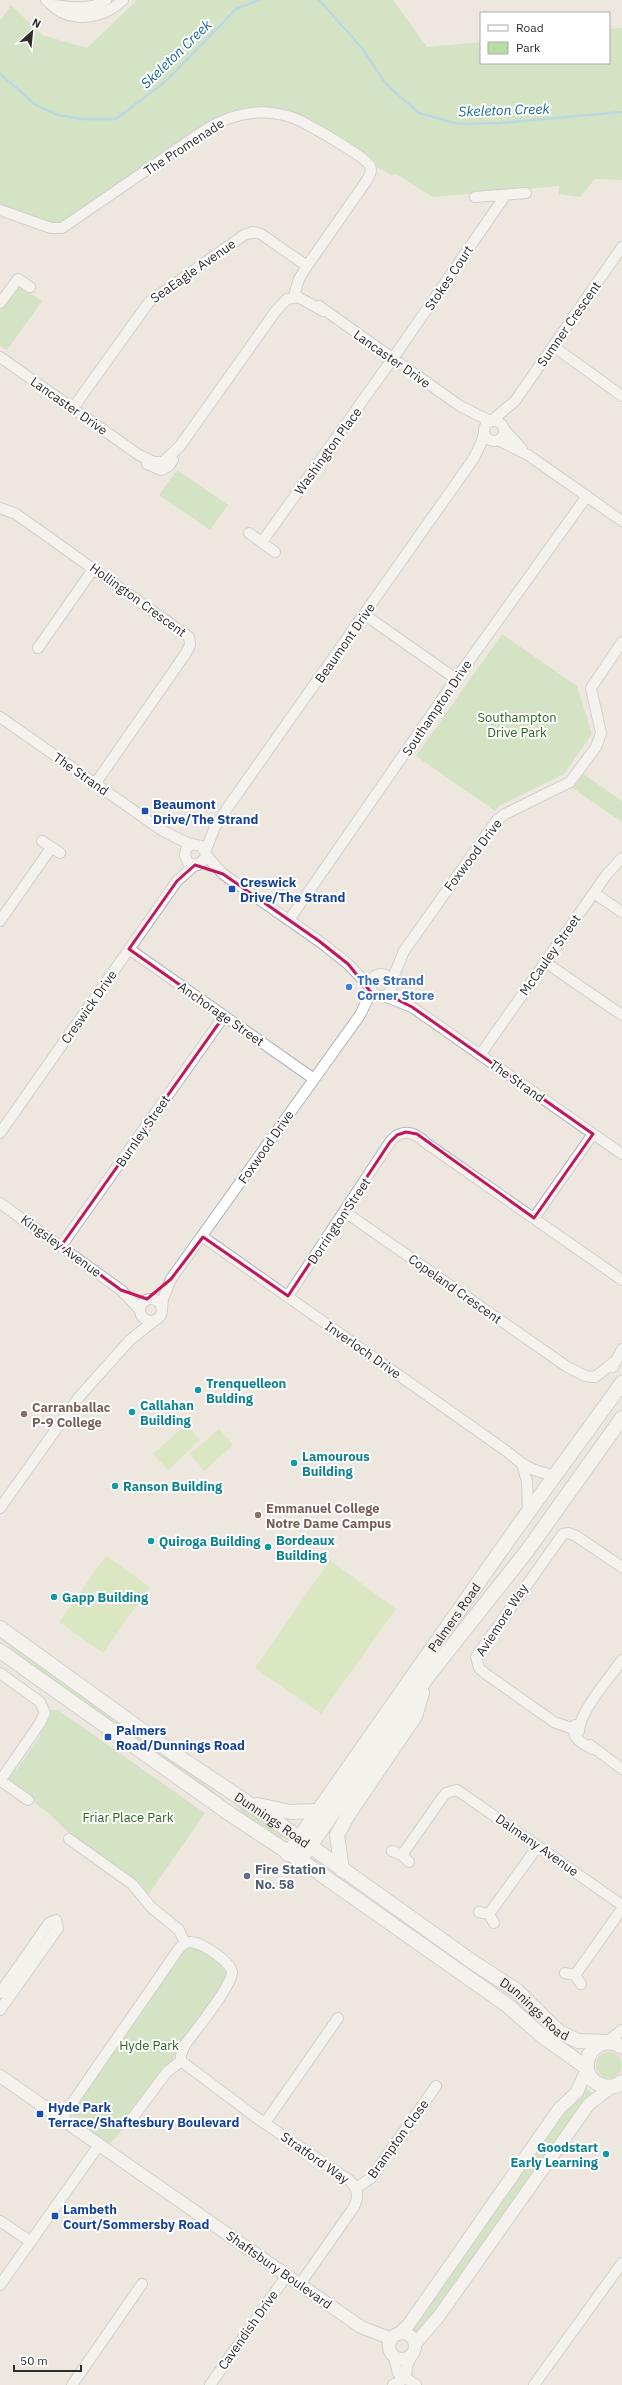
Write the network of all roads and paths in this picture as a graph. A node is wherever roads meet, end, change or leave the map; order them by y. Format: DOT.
graph roads {
  1 [pos="106,0"];
  2 [pos="123,0"];
  3 [pos="49,3"];
  4 [pos="526,193"];
  5 [pos="505,196"];
  6 [pos="475,197"];
  7 [pos="0,210"];
  8 [pos="622,247"];
  9 [pos="307,266"];
  10 [pos="30,287"];
  11 [pos="295,293"];
  12 [pos="0,304"];
  13 [pos="553,346"];
  14 [pos="0,357"];
  15 [pos="393,359"];
  16 [pos="622,396"];
  17 [pos="515,401"];
  18 [pos="460,406"];
  19 [pos="73,408"];
  20 [pos="490,421"];
  21 [pos="504,428"];
  22 [pos="484,432"];
  23 [pos="497,440"];
  24 [pos="528,455"];
  25 [pos="474,458"];
  26 [pos="587,496"];
  27 [pos="0,508"];
  28 [pos="622,521"];
  29 [pos="249,533"];
  30 [pos="262,542"];
  31 [pos="275,552"];
  32 [pos="94,568"];
  33 [pos="365,615"];
  34 [pos="622,642"];
  35 [pos="38,648"];
  36 [pos="456,679"];
  37 [pos="0,717"];
  38 [pos="95,784"];
  39 [pos="215,827"];
  40 [pos="163,831"];
  41 [pos="42,841"];
  42 [pos="193,844"];
  43 [pos="51,848"];
  44 [pos="60,853"];
  45 [pos="206,853"];
  46 [pos="185,857"];
  47 [pos="622,858"];
  48 [pos="196,865"];
  49 [pos="224,874"];
  50 [pos="177,881"];
  51 [pos="594,893"];
  52 [pos="622,912"];
  53 [pos="288,920"];
  54 [pos="0,921"];
  55 [pos="129,949"];
  56 [pos="404,951"];
  57 [pos="545,962"];
  58 [pos="348,964"];
  59 [pos="378,974"];
  60 [pos="392,981"];
  61 [pos="371,989"];
  62 [pos="383,996"];
  63 [pos="412,1007"];
  64 [pos="360,1015"];
  65 [pos="622,1015"];
  66 [pos="224,1016"];
  67 [pos="480,1055"];
  68 [pos="314,1079"];
  69 [pos="0,1133"];
  70 [pos="593,1134"];
  71 [pos="622,1154"];
  72 [pos="0,1203"];
  73 [pos="345,1212"];
  74 [pos="534,1218"];
  75 [pos="203,1237"];
  76 [pos="61,1246"];
  77 [pos="172,1279"];
  78 [pos="622,1280"];
  79 [pos="121,1290"];
  80 [pos="288,1296"];
  81 [pos="148,1299"];
  82 [pos="162,1307"];
  83 [pos="140,1311"];
  84 [pos="154,1321"];
  85 [pos="130,1340"];
  86 [pos="622,1349"];
  87 [pos="622,1383"];
  88 [pos="622,1418"];
  89 [pos="522,1465"];
  90 [pos="554,1475"];
  91 [pos="0,1508"];
  92 [pos="528,1511"];
  93 [pos="622,1567"];
  94 [pos="0,1628"];
  95 [pos="0,1651"];
  96 [pos="622,1660"];
  97 [pos="0,1673"];
  98 [pos="428,1676"];
  99 [pos="576,1730"];
  100 [pos="622,1769"];
  101 [pos="208,1776"];
  102 [pos="0,1781"];
  103 [pos="28,1800"];
  104 [pos="250,1804"];
  105 [pos="317,1811"];
  106 [pos="230,1814"];
  107 [pos="69,1839"];
  108 [pos="304,1842"];
  109 [pos="538,1846"];
  110 [pos="401,1856"];
  111 [pos="294,1858"];
  112 [pos="342,1870"];
  113 [pos="622,1905"];
  114 [pos="622,1909"];
  115 [pos="494,1924"];
  116 [pos="185,1943"];
  117 [pos="565,1973"];
  118 [pos="0,1993"];
  119 [pos="0,2010"];
  120 [pos="338,2018"];
  121 [pos="622,2030"];
  122 [pos="606,2042"];
  123 [pos="622,2046"];
  124 [pos="181,2061"];
  125 [pos="587,2069"];
  126 [pos="0,2076"];
  127 [pos="618,2085"];
  128 [pos="436,2086"];
  129 [pos="133,2117"];
  130 [pos="61,2118"];
  131 [pos="265,2123"];
  132 [pos="99,2145"];
  133 [pos="356,2188"];
  134 [pos="0,2221"];
  135 [pos="31,2242"];
  136 [pos="622,2263"];
  137 [pos="287,2275"];
  138 [pos="142,2284"];
  139 [pos="300,2284"];
  140 [pos="0,2285"];
  141 [pos="361,2327"];
  142 [pos="395,2336"];
  143 [pos="413,2350"];
  144 [pos="392,2354"];
  145 [pos="406,2378"];
  146 [pos="72,2385"];
  147 [pos="210,2385"];
  148 [pos="393,2385"];
  149 [pos="416,2385"];
  150 [pos="534,2385"];
  1 -- 3 [label="street"];
  2 -- 3 [label="street"];
  4 -- 5 [label="street"];
  5 -- 6 [label="street"];
  5 -- 15 [label="street, Stokes Court"];
  7 -- 9 [label="street, The Promenade"];
  8 -- 13 [label="street, Sumner Crescent"];
  9 -- 11 [label="street, The Promenade"];
  9 -- 19 [label="street, SeaEagle Avenue"];
  10 -- 12 [label="street"];
  11 -- 15 [label="street, Lancaster Drive"];
  11 -- 19 [label="street, Lancaster Drive"];
  13 -- 16 [label="street"];
  13 -- 17 [label="street, Sumner Crescent"];
  14 -- 19 [label="street, Lancaster Drive"];
  15 -- 18 [label="street, Lancaster Drive"];
  15 -- 30 [label="street, Washington Place"];
  17 -- 20 [label="street, Sumner Crescent"];
  17 -- 21 [label="street, Sumner Crescent"];
  18 -- 20 [label="street, Lancaster Drive"];
  18 -- 22 [label="street, Lancaster Drive"];
  20 -- 21 [label="street"];
  20 -- 22 [label="street"];
  21 -- 23 [label="street"];
  21 -- 24 [label="street"];
  22 -- 23 [label="street"];
  22 -- 25 [label="street"];
  23 -- 24 [label="street"];
  23 -- 25 [label="street"];
  24 -- 26 [label="street"];
  25 -- 33 [label="street, Beaumont Drive"];
  26 -- 28 [label="street"];
  26 -- 36 [label="street, Southampton Drive"];
  27 -- 32 [label="street, Hollington Crescent"];
  29 -- 30 [label="street"];
  30 -- 31 [label="street"];
  32 -- 35 [label="street"];
  32 -- 38 [label="street, Hollington Crescent"];
  33 -- 36 [label="street"];
  33 -- 39 [label="street, Beaumont Drive"];
  34 -- 56 [label="street, Foxwood Drive"];
  36 -- 53 [label="street, Southampton Drive"];
  37 -- 38 [label="street, The Strand"];
  38 -- 40 [label="street, The Strand"];
  39 -- 42 [label="street, Beaumont Drive"];
  39 -- 45 [label="street, Beaumont Drive"];
  40 -- 42 [label="street, The Strand"];
  40 -- 46 [label="street, The Strand"];
  41 -- 43 [label="street"];
  42 -- 45 [label="street"];
  42 -- 46 [label="street"];
  43 -- 44 [label="street"];
  43 -- 54 [label="street"];
  45 -- 48 [label="street"];
  45 -- 49 [label="street"];
  46 -- 48 [label="street"];
  46 -- 50 [label="street, Creswick Drive"];
  47 -- 51 [label="street, McCauley Street"];
  48 -- 49 [label="street"];
  48 -- 50 [label="street, Creswick Drive"];
  49 -- 53 [label="street"];
  50 -- 55 [label="street, Creswick Drive"];
  51 -- 52 [label="street"];
  51 -- 57 [label="street, McCauley Street"];
  53 -- 58 [label="street"];
  55 -- 66 [label="street, Anchorage Street"];
  55 -- 69 [label="street, Creswick Drive"];
  56 -- 59 [label="street, Foxwood Drive"];
  56 -- 60 [label="street, Foxwood Drive"];
  57 -- 65 [label="street"];
  57 -- 67 [label="street, McCauley Street"];
  58 -- 59 [label="street"];
  58 -- 61 [label="street"];
  59 -- 60 [label="street"];
  59 -- 61 [label="street"];
  60 -- 62 [label="street"];
  60 -- 63 [label="street, The Strand"];
  61 -- 62 [label="street"];
  61 -- 64 [label="street, Foxwood Drive"];
  62 -- 63 [label="street, The Strand"];
  62 -- 64 [label="street, Foxwood Drive"];
  63 -- 67 [label="street, The Strand"];
  64 -- 68 [label="street, Foxwood Drive"];
  66 -- 68 [label="street, Anchorage Street"];
  66 -- 76 [label="street, Burnley Street"];
  67 -- 70 [label="street, The Strand"];
  68 -- 75 [label="street, Foxwood Drive"];
  70 -- 71 [label="street, The Strand"];
  70 -- 74 [label="street"];
  72 -- 76 [label="street, Kingsley Avenue"];
  73 -- 74 [label="street, Dorrington Street"];
  73 -- 80 [label="street, Dorrington Street"];
  73 -- 86 [label="street, Copeland Crescent"];
  74 -- 78 [label="street"];
  75 -- 77 [label="street, Foxwood Drive"];
  75 -- 80 [label="street, Inverloch Drive"];
  76 -- 79 [label="street, Kingsley Avenue"];
  77 -- 81 [label="street, Foxwood Drive"];
  77 -- 82 [label="street, Foxwood Drive"];
  79 -- 81 [label="street, Kingsley Avenue"];
  79 -- 83 [label="street, Kingsley Avenue"];
  80 -- 89 [label="street, Inverloch Drive"];
  81 -- 82 [label="street"];
  81 -- 83 [label="street, Foxwood Drive"];
  82 -- 84 [label="street, Foxwood Drive"];
  83 -- 84 [label="street"];
  83 -- 85 [label="street, Foxwood Drive"];
  84 -- 85 [label="street, Foxwood Drive"];
  85 -- 91 [label="street, Foxwood Drive"];
  87 -- 90 [label="main road, Palmers Road"];
  88 -- 98 [label="main road, Palmers Road"];
  89 -- 90 [label="street, Inverloch Drive"];
  89 -- 92 [label="street"];
  90 -- 92 [label="main road, Palmers Road"];
  92 -- 105 [label="main road, Palmers Road"];
  93 -- 99 [label="street, Aviemore Way"];
  94 -- 101 [label="main road, Dunnings Road"];
  95 -- 106 [label="main road, Dunnings Road"];
  96 -- 99 [label="street"];
  97 -- 102 [label="street"];
  98 -- 108 [label="main road, Palmers Road"];
  98 -- 112 [label="main road"];
  99 -- 100 [label="street, Aviemore Way"];
  101 -- 104 [label="main road, Dunnings Road"];
  101 -- 106 [label="main road"];
  102 -- 103 [label="street"];
  104 -- 105 [label="main road"];
  104 -- 108 [label="main road, Dunnings Road"];
  105 -- 108 [label="main road, Palmers Road"];
  106 -- 111 [label="main road, Dunnings Road"];
  107 -- 116 [label="street"];
  108 -- 111 [label="main road, Palmers Road"];
  108 -- 112 [label="main road, Dunnings Road"];
  109 -- 110 [label="street, Dalmany Avenue"];
  109 -- 113 [label="street, Dalmany Avenue"];
  109 -- 115 [label="street"];
  111 -- 125 [label="main road, Dunnings Road"];
  112 -- 122 [label="main road, Dunnings Road"];
  114 -- 117 [label="street"];
  116 -- 124 [label="street"];
  116 -- 130 [label="street"];
  118 -- 119 [label="street"];
  120 -- 131 [label="street"];
  121 -- 122 [label="street"];
  122 -- 123 [label="main road, Dunnings Road"];
  122 -- 125 [label="main road"];
  124 -- 129 [label="street"];
  124 -- 131 [label="street, Stratford Way"];
  125 -- 127 [label="main road, Dunnings Road"];
  125 -- 142 [label="street"];
  126 -- 130 [label="street, Shaftsbury Boulevard"];
  127 -- 143 [label="street"];
  128 -- 133 [label="street, Brampton Close"];
  130 -- 132 [label="street, Shaftsbury Boulevard"];
  131 -- 133 [label="street, Stratford Way"];
  132 -- 135 [label="street"];
  132 -- 137 [label="street, Shaftsbury Boulevard"];
  133 -- 139 [label="street, Stratford Way"];
  134 -- 135 [label="street"];
  135 -- 140 [label="street"];
  136 -- 150 [label="street"];
  137 -- 139 [label="street, Shaftsbury Boulevard"];
  137 -- 147 [label="street, Cavendish Drive"];
  138 -- 146 [label="street"];
  139 -- 141 [label="street, Shaftsbury Boulevard"];
  141 -- 142 [label="street, Shaftsbury Boulevard"];
  141 -- 144 [label="street, Shaftsbury Boulevard"];
  142 -- 143 [label="street"];
  142 -- 144 [label="street"];
  143 -- 144 [label="street"];
  143 -- 145 [label="street"];
  144 -- 145 [label="street"];
  145 -- 148 [label="street"];
  145 -- 149 [label="street"];
}
